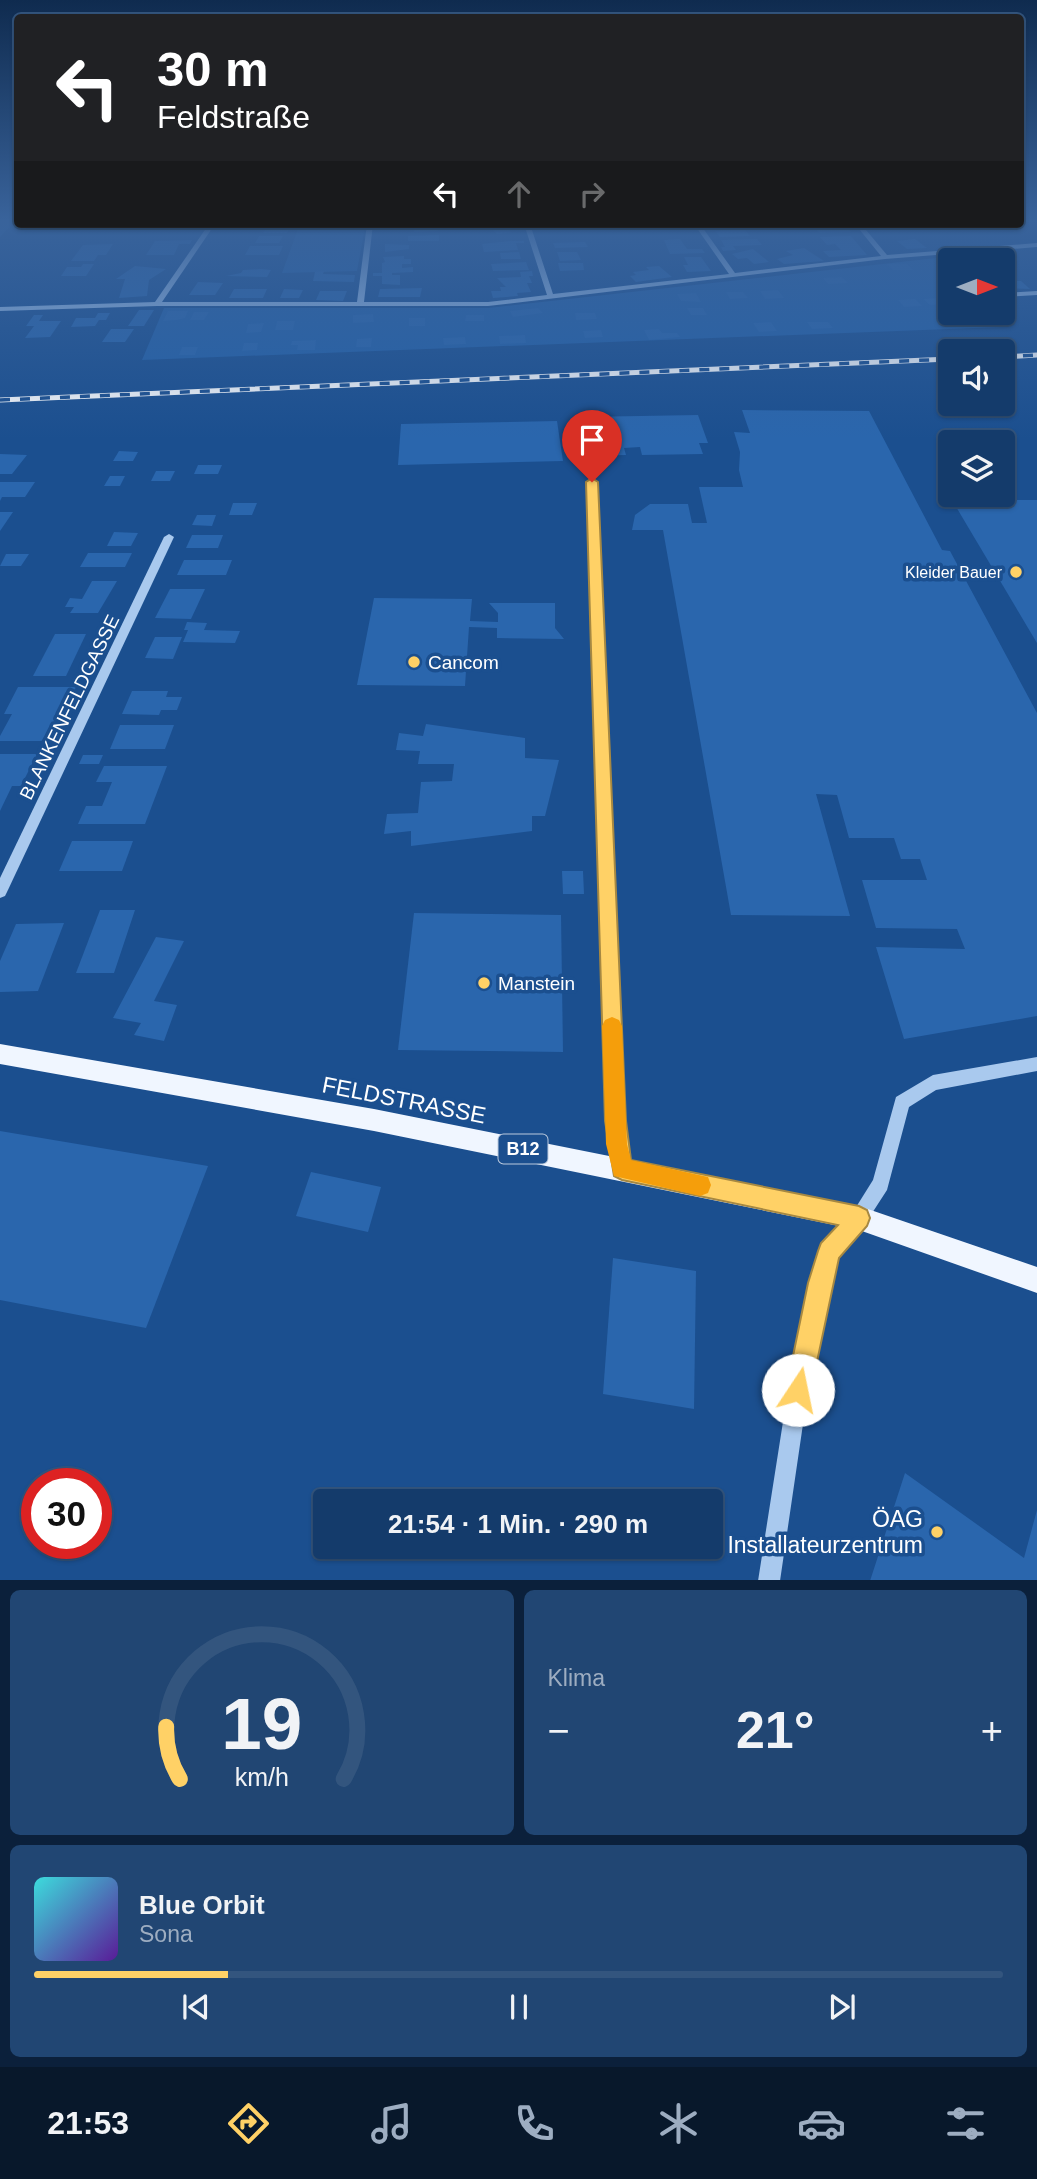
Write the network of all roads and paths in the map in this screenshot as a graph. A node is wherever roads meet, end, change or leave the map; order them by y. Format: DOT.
graph roads {
  1 [pos="165,292"];
  2 [pos="362,292"];
  3 [pos="549,292"];
  4 [pos="597,292"];
  5 [pos="1037,293"];
  6 [pos="1015,294"];
  7 [pos="551,297"];
  8 [pos="157,304"];
  9 [pos="360,305"];
  10 [pos="0,309"];
  11 [pos="592,482"];
  12 [pos="169,537"];
  13 [pos="0,892"];
  14 [pos="0,1054"];
  15 [pos="1037,1064"];
  16 [pos="622,1169"];
  17 [pos="859,1218"];
  18 [pos="1037,1280"];
  19 [pos="769,1580"];
  1 -- 8 [label="street"];
  2 -- 9 [label="street"];
  3 -- 7 [label="street"];
  4 -- 7 [label="street"];
  5 -- 6 [label="street"];
  7 -- 9 [label="street"];
  8 -- 9 [label="street"];
  8 -- 10 [label="street"];
  11 -- 16 [label="street"];
  12 -- 13 [label="street, BLANKENFELDGASSE"];
  14 -- 16 [label="main road, FELDSTRASSE / B12"];
  15 -- 17 [label="street"];
  16 -- 17 [label="main road, FELDSTRASSE / B12"];
  17 -- 18 [label="main road, FELDSTRASSE / B12"];
  17 -- 19 [label="street"];
}
